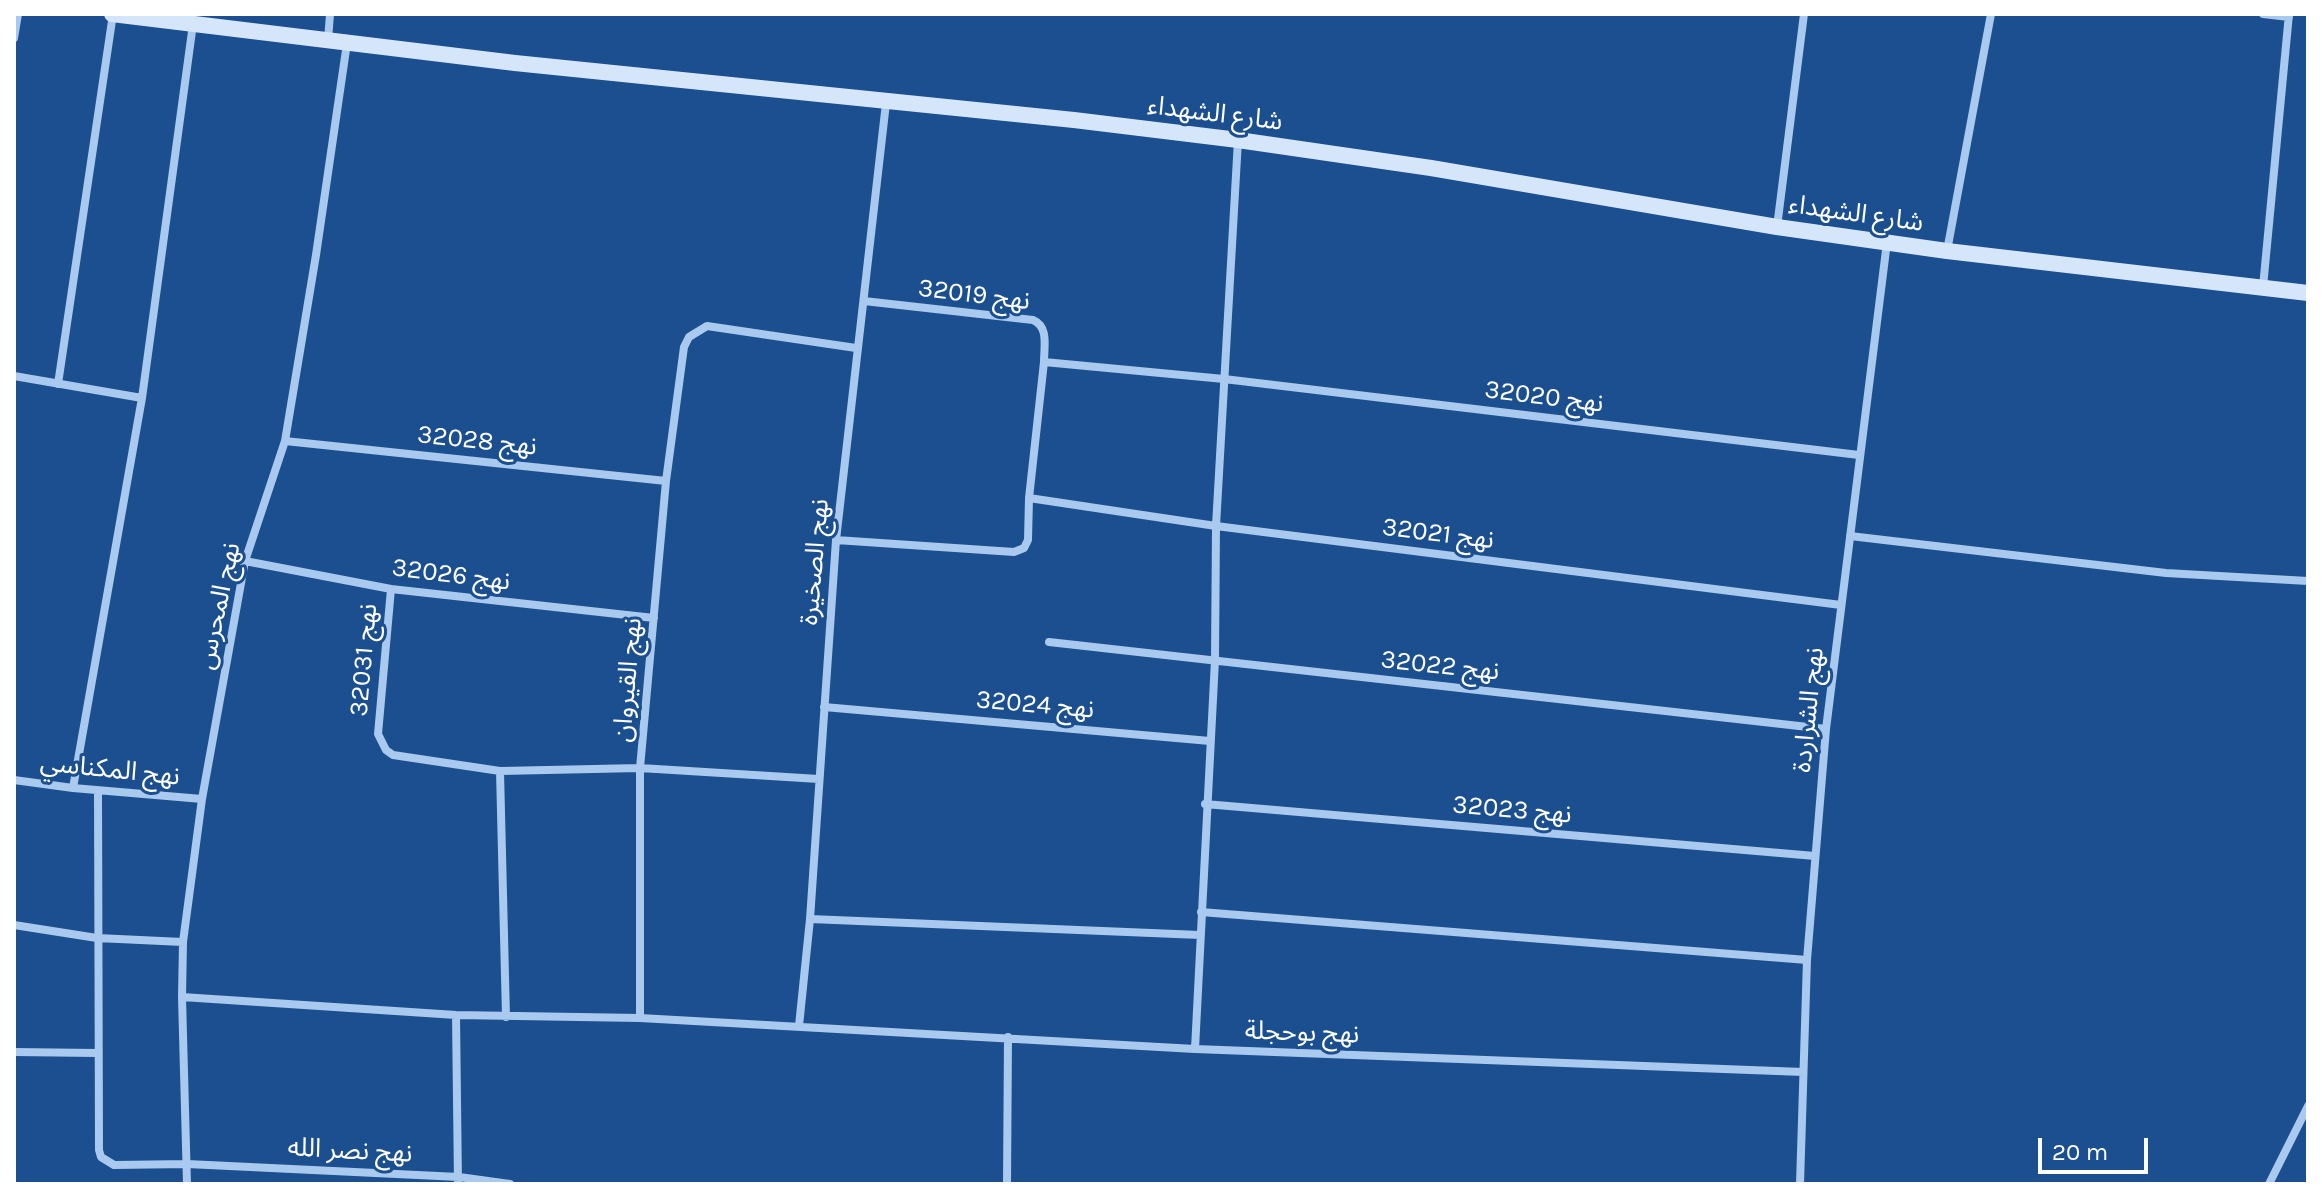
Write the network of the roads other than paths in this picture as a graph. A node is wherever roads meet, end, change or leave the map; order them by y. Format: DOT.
graph roads {
  1 [pos="18,14"];
  2 [pos="113,14"];
  3 [pos="330,14"];
  4 [pos="1804,14"];
  5 [pos="1991,14"];
  6 [pos="2263,14"];
  7 [pos="2289,15"];
  8 [pos="193,23"];
  9 [pos="14,38"];
  10 [pos="328,40"];
  11 [pos="347,42"];
  12 [pos="886,103"];
  13 [pos="1238,140"];
  14 [pos="1777,227"];
  15 [pos="1887,242"];
  16 [pos="1947,251"];
  17 [pos="2263,288"];
  18 [pos="2308,293"];
  19 [pos="864,301"];
  20 [pos="856,348"];
  21 [pos="1044,362"];
  22 [pos="14,376"];
  23 [pos="1224,379"];
  24 [pos="58,384"];
  25 [pos="142,398"];
  26 [pos="285,441"];
  27 [pos="1859,455"];
  28 [pos="666,481"];
  29 [pos="1029,498"];
  30 [pos="1216,526"];
  31 [pos="1850,536"];
  32 [pos="836,540"];
  33 [pos="245,561"];
  34 [pos="2308,581"];
  35 [pos="391,589"];
  36 [pos="1841,605"];
  37 [pos="654,618"];
  38 [pos="1049,642"];
  39 [pos="1215,660"];
  40 [pos="824,707"];
  41 [pos="1826,729"];
  42 [pos="1210,741"];
  43 [pos="640,768"];
  44 [pos="500,771"];
  45 [pos="819,779"];
  46 [pos="14,780"];
  47 [pos="73,788"];
  48 [pos="98,791"];
  49 [pos="202,799"];
  50 [pos="1205,804"];
  51 [pos="1815,856"];
  52 [pos="1201,912"];
  53 [pos="810,919"];
  54 [pos="14,925"];
  55 [pos="1200,935"];
  56 [pos="97,938"];
  57 [pos="183,942"];
  58 [pos="1807,960"];
  59 [pos="182,997"];
  60 [pos="456,1015"];
  61 [pos="506,1017"];
  62 [pos="640,1018"];
  63 [pos="799,1026"];
  64 [pos="1008,1037"];
  65 [pos="1195,1049"];
  66 [pos="14,1052"];
  67 [pos="97,1053"];
  68 [pos="1803,1072"];
  69 [pos="2308,1106"];
  70 [pos="187,1164"];
  71 [pos="458,1180"];
  72 [pos="187,1184"];
  73 [pos="510,1184"];
  74 [pos="1007,1184"];
  75 [pos="1800,1184"];
  76 [pos="2269,1184"];
  1 -- 9 [label="street"];
  2 -- 8 [label="street, شارع الشهداء"];
  2 -- 24 [label="street"];
  3 -- 10 [label="street"];
  4 -- 14 [label="street"];
  5 -- 16 [label="street"];
  6 -- 7 [label="street"];
  7 -- 17 [label="street"];
  8 -- 10 [label="street, شارع الشهداء"];
  8 -- 25 [label="street"];
  10 -- 11 [label="street, شارع الشهداء"];
  11 -- 12 [label="street, شارع الشهداء"];
  11 -- 26 [label="street, نهج المحرس"];
  12 -- 13 [label="street, شارع الشهداء"];
  12 -- 19 [label="street, نهج الصخيرة"];
  13 -- 14 [label="street, شارع الشهداء"];
  13 -- 23 [label="street"];
  14 -- 15 [label="street, شارع الشهداء"];
  15 -- 16 [label="street, شارع الشهداء"];
  15 -- 27 [label="street, نهج الشراردة"];
  16 -- 17 [label="street, شارع الشهداء"];
  17 -- 18 [label="street, شارع الشهداء"];
  19 -- 20 [label="street, نهج الصخيرة"];
  19 -- 21 [label="street, نهج 32019"];
  20 -- 28 [label="street, نهج القيروان"];
  20 -- 32 [label="street, نهج الصخيرة"];
  21 -- 23 [label="street, نهج 32020"];
  21 -- 29 [label="street, نهج 32019"];
  22 -- 24 [label="street"];
  23 -- 27 [label="street, نهج 32020"];
  23 -- 30 [label="street"];
  24 -- 25 [label="street"];
  25 -- 47 [label="street"];
  26 -- 28 [label="street, نهج 32028"];
  26 -- 33 [label="street, نهج المحرس"];
  27 -- 31 [label="street, نهج الشراردة"];
  28 -- 37 [label="street, نهج القيروان"];
  29 -- 30 [label="street, نهج 32021"];
  29 -- 32 [label="street, نهج 32019"];
  30 -- 36 [label="street, نهج 32021"];
  30 -- 39 [label="street"];
  31 -- 34 [label="street"];
  31 -- 36 [label="street, نهج الشراردة"];
  32 -- 40 [label="street, نهج الصخيرة"];
  33 -- 35 [label="street, نهج 32026"];
  33 -- 49 [label="street, نهج المحرس"];
  35 -- 37 [label="street, نهج 32026"];
  35 -- 44 [label="street, نهج 32031"];
  36 -- 41 [label="street, نهج الشراردة"];
  37 -- 43 [label="street, نهج القيروان"];
  38 -- 39 [label="street, نهج 32022"];
  39 -- 41 [label="street, نهج 32022"];
  39 -- 42 [label="street"];
  40 -- 42 [label="street, نهج 32024"];
  40 -- 45 [label="street, نهج الصخيرة"];
  41 -- 51 [label="street, نهج الشراردة"];
  42 -- 50 [label="street"];
  43 -- 44 [label="street"];
  43 -- 45 [label="street"];
  43 -- 62 [label="street, نهج القيروان"];
  44 -- 61 [label="street"];
  45 -- 53 [label="street, نهج الصخيرة"];
  46 -- 47 [label="street, نهج المكناسي"];
  47 -- 48 [label="street, نهج المكناسي"];
  48 -- 49 [label="street, نهج المكناسي"];
  48 -- 56 [label="street"];
  49 -- 57 [label="street, نهج المحرس"];
  50 -- 51 [label="street, نهج 32023"];
  50 -- 52 [label="street"];
  51 -- 58 [label="street, نهج الشراردة"];
  52 -- 55 [label="street"];
  52 -- 58 [label="street"];
  53 -- 55 [label="street"];
  53 -- 63 [label="street, نهج الصخيرة"];
  54 -- 56 [label="street"];
  55 -- 65 [label="street"];
  56 -- 57 [label="street"];
  56 -- 67 [label="street"];
  57 -- 59 [label="street, نهج المحرس"];
  58 -- 68 [label="street, نهج الشراردة"];
  59 -- 60 [label="street, نهج بوحجلة"];
  59 -- 70 [label="street, نهج المحرس"];
  60 -- 61 [label="street, نهج بوحجلة"];
  60 -- 71 [label="street"];
  61 -- 62 [label="street, نهج بوحجلة"];
  62 -- 63 [label="street, نهج بوحجلة"];
  63 -- 64 [label="street, نهج بوحجلة"];
  64 -- 65 [label="street, نهج بوحجلة"];
  64 -- 74 [label="street"];
  65 -- 68 [label="street, نهج بوحجلة"];
  66 -- 67 [label="street"];
  67 -- 70 [label="street, نهج نصر الله"];
  68 -- 75 [label="street, نهج الشراردة"];
  69 -- 76 [label="street"];
  70 -- 71 [label="street, نهج نصر الله"];
  70 -- 72 [label="street, نهج المحرس"];
  71 -- 73 [label="street, نهج نصر الله"];
}
